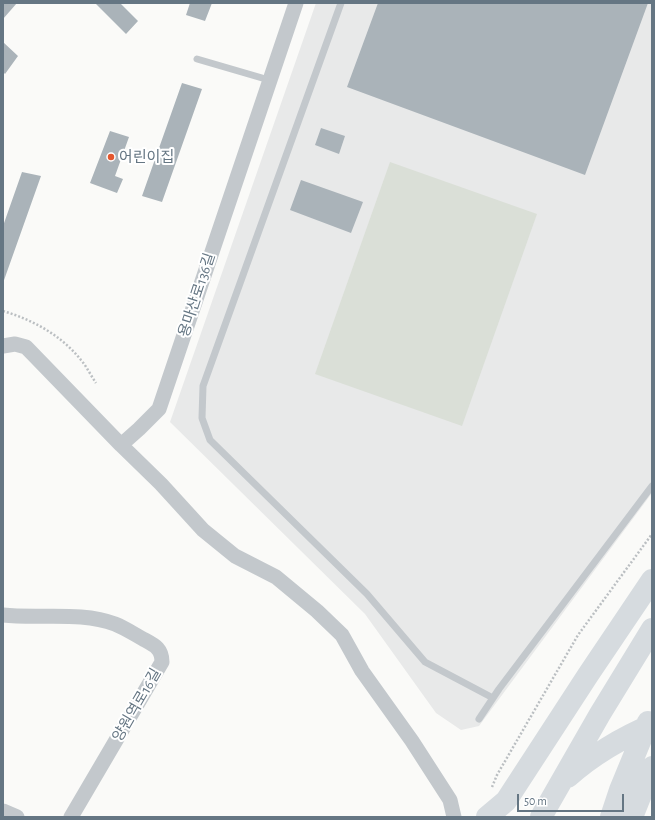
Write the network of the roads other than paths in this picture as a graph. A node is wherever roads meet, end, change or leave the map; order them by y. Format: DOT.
graph roads {
  1 [pos="296,3"];
  2 [pos="341,3"];
  3 [pos="197,59"];
  4 [pos="269,80"];
  5 [pos="3,346"];
  6 [pos="121,445"];
  7 [pos="652,486"];
  8 [pos="652,580"];
  9 [pos="3,615"];
  10 [pos="652,629"];
  11 [pos="493,698"];
  12 [pos="652,713"];
  13 [pos="479,719"];
  14 [pos="652,725"];
  15 [pos="652,767"];
  16 [pos="3,811"];
  17 [pos="16,817"];
  18 [pos="71,817"];
  19 [pos="454,817"];
  20 [pos="487,817"];
  21 [pos="529,817"];
  22 [pos="541,817"];
  23 [pos="611,817"];
  24 [pos="632,817"];
  1 -- 4 [label="street, 용마산로136길"];
  2 -- 11 [label="lane"];
  3 -- 4 [label="lane"];
  4 -- 6 [label="street, 용마산로136길"];
  5 -- 6 [label="street"];
  6 -- 19 [label="street"];
  7 -- 11 [label="lane"];
  8 -- 20 [label="highway"];
  9 -- 18 [label="street, 양원역로16길"];
  10 -- 22 [label="highway"];
  11 -- 13 [label="lane"];
  12 -- 23 [label="highway"];
  14 -- 21 [label="highway"];
  15 -- 24 [label="highway"];
  16 -- 17 [label="street"];
}
